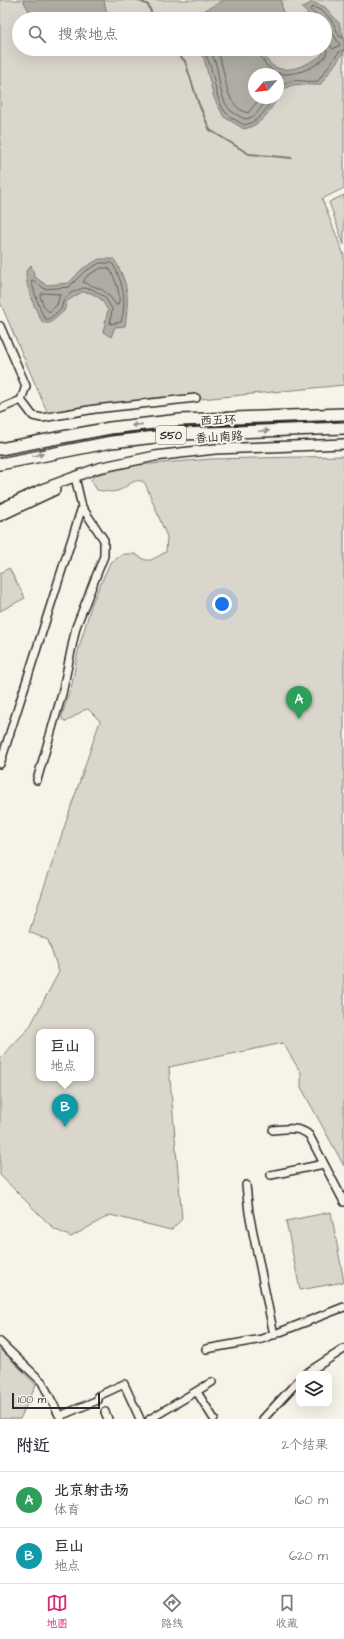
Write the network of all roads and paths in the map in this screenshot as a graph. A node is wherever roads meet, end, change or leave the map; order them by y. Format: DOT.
graph roads {
  1 [pos="0,326"];
  2 [pos="196,398"];
  3 [pos="21,400"];
  4 [pos="0,409"];
  5 [pos="344,414"];
  6 [pos="344,428"];
  7 [pos="344,444"];
  8 [pos="0,449"];
  9 [pos="0,464"];
  10 [pos="75,477"];
  11 [pos="82,507"];
  12 [pos="0,509"];
  13 [pos="0,516"];
  14 [pos="0,764"];
  15 [pos="37,780"];
  16 [pos="273,1130"];
  17 [pos="324,1164"];
  18 [pos="271,1175"];
  19 [pos="246,1185"];
  20 [pos="344,1202"];
  21 [pos="344,1307"];
  22 [pos="274,1335"];
  23 [pos="0,1342"];
  24 [pos="206,1349"];
  25 [pos="344,1349"];
  26 [pos="310,1371"];
  27 [pos="212,1382"];
  28 [pos="296,1383"];
  29 [pos="197,1392"];
  30 [pos="60,1418"];
  31 [pos="140,1419"];
  32 [pos="150,1419"];
  33 [pos="214,1419"];
  34 [pos="263,1419"];
  1 -- 3 [label="street"];
  2 -- 3 [label="street"];
  3 -- 4 [label="street"];
  5 -- 8 [label="highway, 西五环 / S50, one-way"];
  9 -- 6 [label="highway, 西五环 / S50, one-way"];
  7 -- 10 [label="main road, 香山南路"];
  10 -- 11 [label="street"];
  10 -- 12 [label="main road, 香山南路"];
  10 -- 13 [label="main road, 香山南路"];
  11 -- 14 [label="street"];
  11 -- 15 [label="street"];
  16 -- 17 [label="street"];
  17 -- 18 [label="street"];
  17 -- 20 [label="street"];
  19 -- 22 [label="street"];
  21 -- 22 [label="street"];
  22 -- 24 [label="street"];
  23 -- 30 [label="street"];
  25 -- 26 [label="street"];
  27 -- 29 [label="street"];
  28 -- 34 [label="street"];
  29 -- 32 [label="street"];
  29 -- 33 [label="street"];
  30 -- 31 [label="street"];
}
